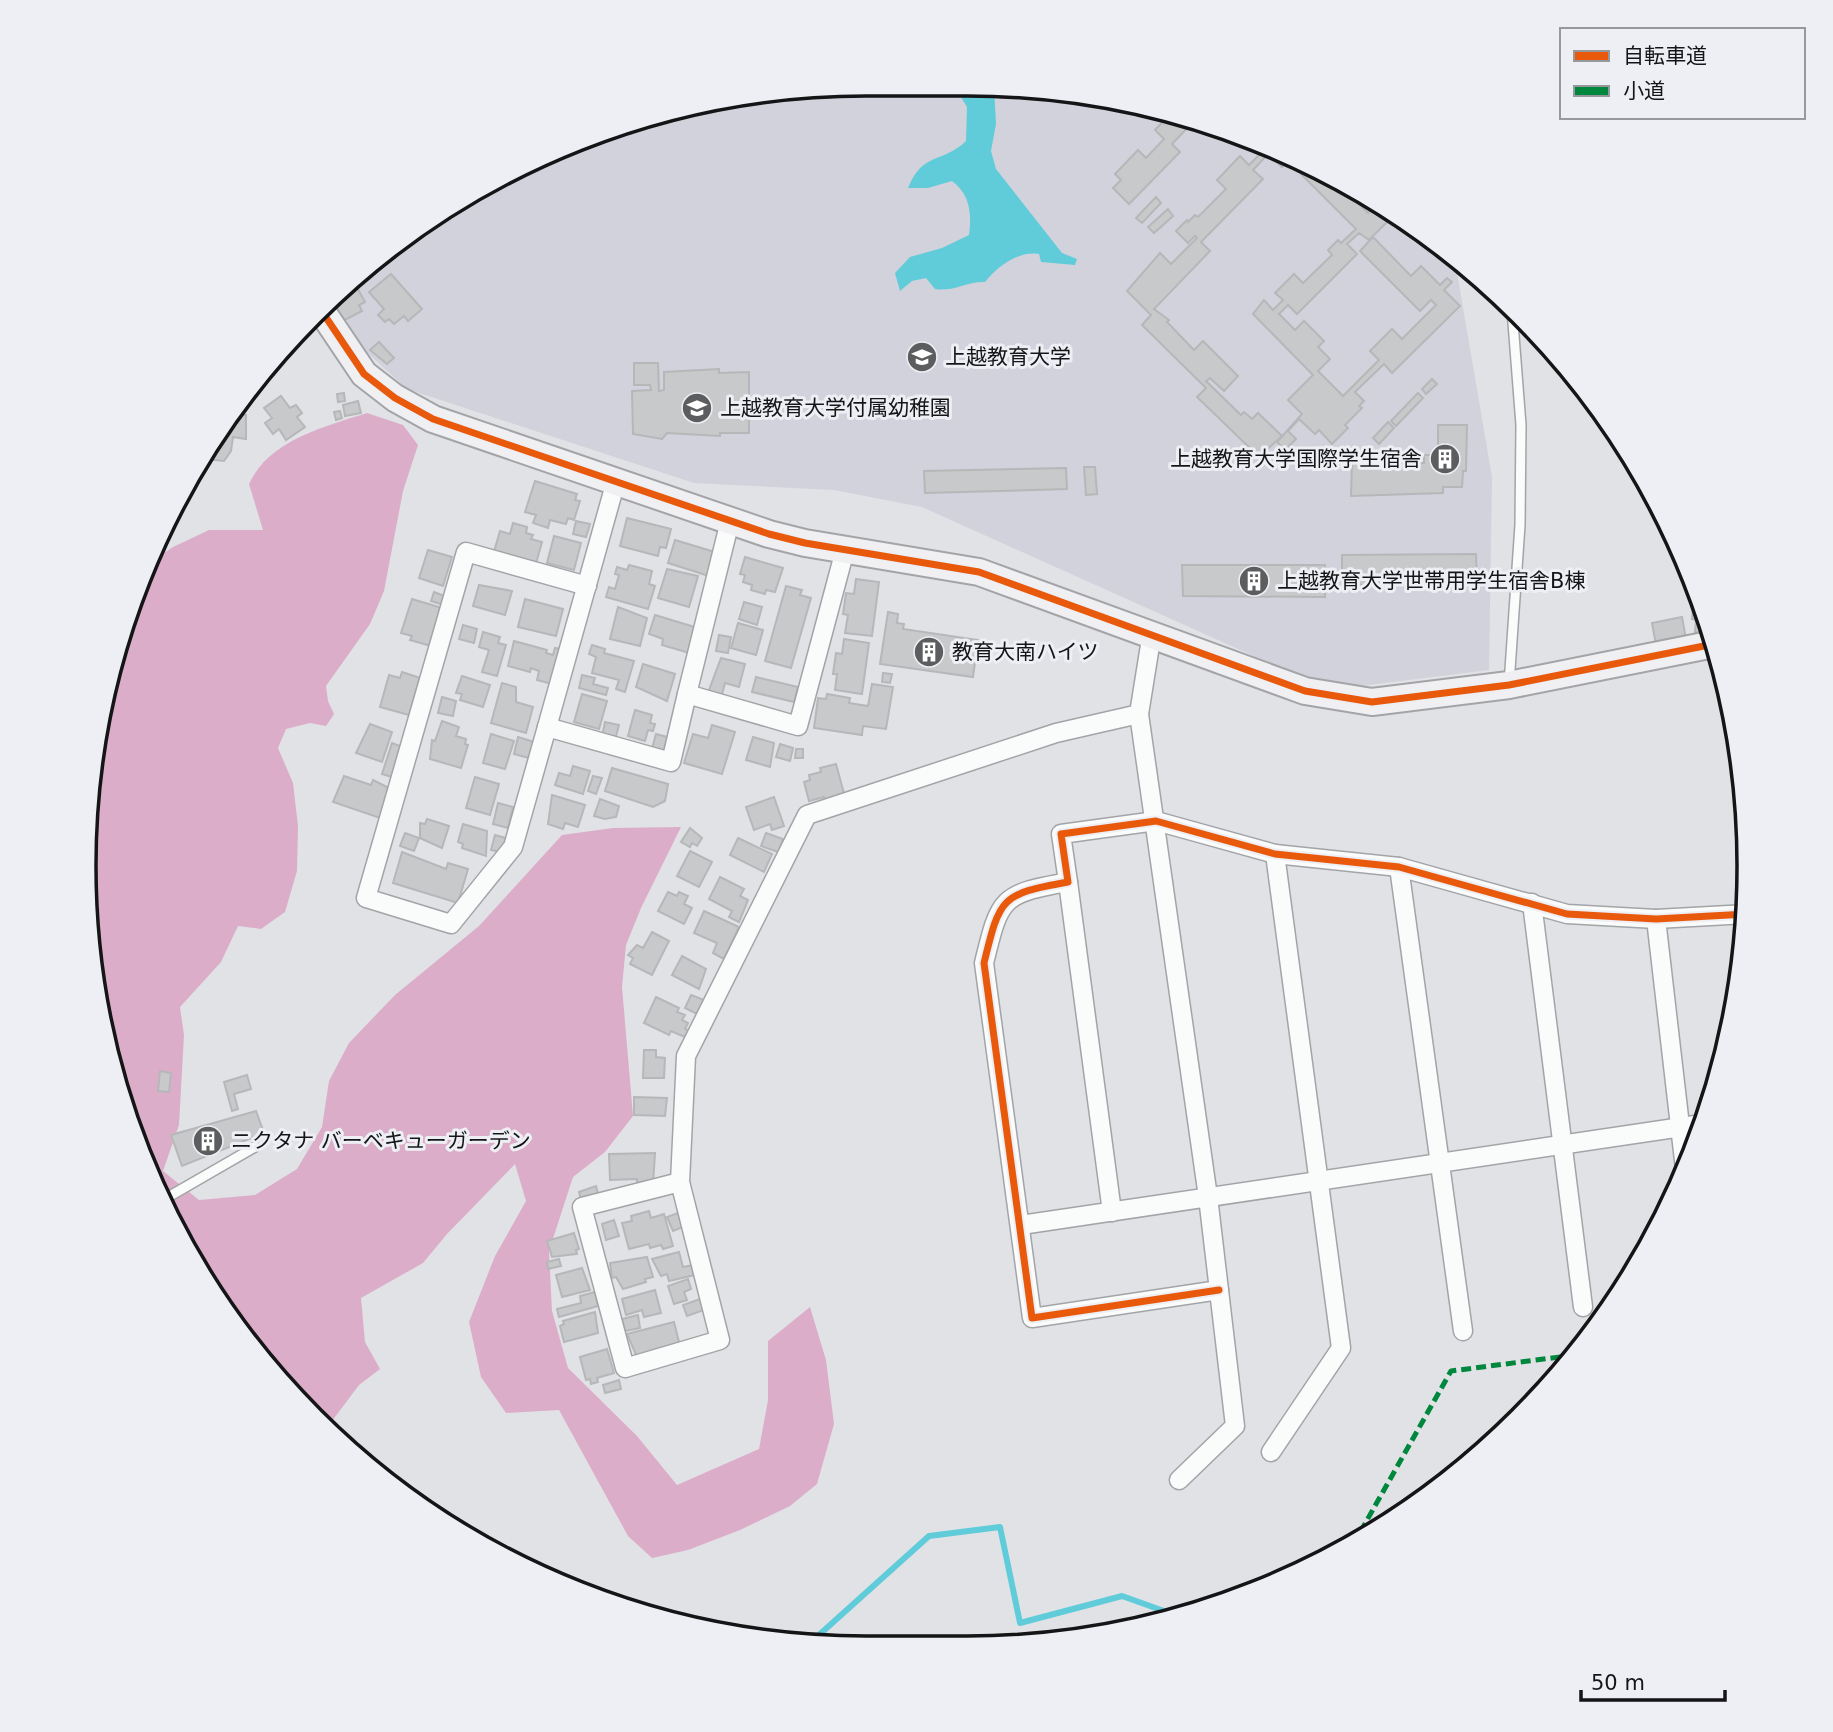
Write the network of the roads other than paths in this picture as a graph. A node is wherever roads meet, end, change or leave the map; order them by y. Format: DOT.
graph roads {
  1 [pos="326,318"];
  2 [pos="1513,324"];
  3 [pos="616,481"];
  4 [pos="730,521"];
  5 [pos="845,550"];
  6 [pos="587,586"];
  7 [pos="1152,633"];
  8 [pos="1704,646"];
  9 [pos="1508,685"];
  10 [pos="687,694"];
  11 [pos="1139,714"];
  12 [pos="547,727"];
  13 [pos="1156,821"];
  14 [pos="1275,854"];
  15 [pos="1399,867"];
  16 [pos="1068,882"];
  17 [pos="1532,903"];
  18 [pos="1735,915"];
  19 [pos="1656,919"];
  20 [pos="1691,1125"];
  21 [pos="1679,1127"];
  22 [pos="1560,1145"];
  23 [pos="255,1147"];
  24 [pos="1682,1150"];
  25 [pos="1439,1163"];
  26 [pos="1320,1181"];
  27 [pos="680,1182"];
  28 [pos="171,1195"];
  29 [pos="1208,1197"];
  30 [pos="1112,1212"];
  31 [pos="1021,1225"];
  32 [pos="1219,1290"];
  33 [pos="1583,1307"];
  34 [pos="1463,1331"];
  35 [pos="1271,1452"];
  36 [pos="1179,1480"];
  1 -- 3 [label="street"];
  2 -- 9 [label="lane"];
  3 -- 4 [label="street"];
  3 -- 6 [label="street"];
  4 -- 5 [label="street"];
  4 -- 10 [label="street"];
  5 -- 7 [label="street"];
  5 -- 10 [label="street"];
  6 -- 12 [label="street"];
  6 -- 12 [label="street"];
  7 -- 9 [label="street"];
  7 -- 11 [label="street"];
  8 -- 9 [label="street"];
  10 -- 12 [label="street"];
  11 -- 13 [label="street"];
  11 -- 27 [label="street"];
  13 -- 14 [label="street"];
  13 -- 16 [label="street"];
  13 -- 29 [label="street"];
  14 -- 15 [label="street"];
  14 -- 26 [label="street"];
  15 -- 17 [label="street"];
  15 -- 25 [label="street"];
  16 -- 30 [label="street"];
  16 -- 31 [label="street"];
  17 -- 19 [label="street"];
  17 -- 22 [label="street"];
  18 -- 19 [label="street"];
  19 -- 21 [label="street"];
  20 -- 21 [label="street"];
  21 -- 22 [label="street"];
  21 -- 24 [label="street"];
  22 -- 25 [label="street"];
  22 -- 33 [label="street"];
  23 -- 28 [label="lane"];
  25 -- 26 [label="street"];
  25 -- 34 [label="street"];
  26 -- 29 [label="street"];
  26 -- 35 [label="street"];
  27 -- 27 [label="street"];
  29 -- 30 [label="street"];
  29 -- 32 [label="street"];
  30 -- 31 [label="street"];
  31 -- 32 [label="street"];
  32 -- 36 [label="street"];
}
